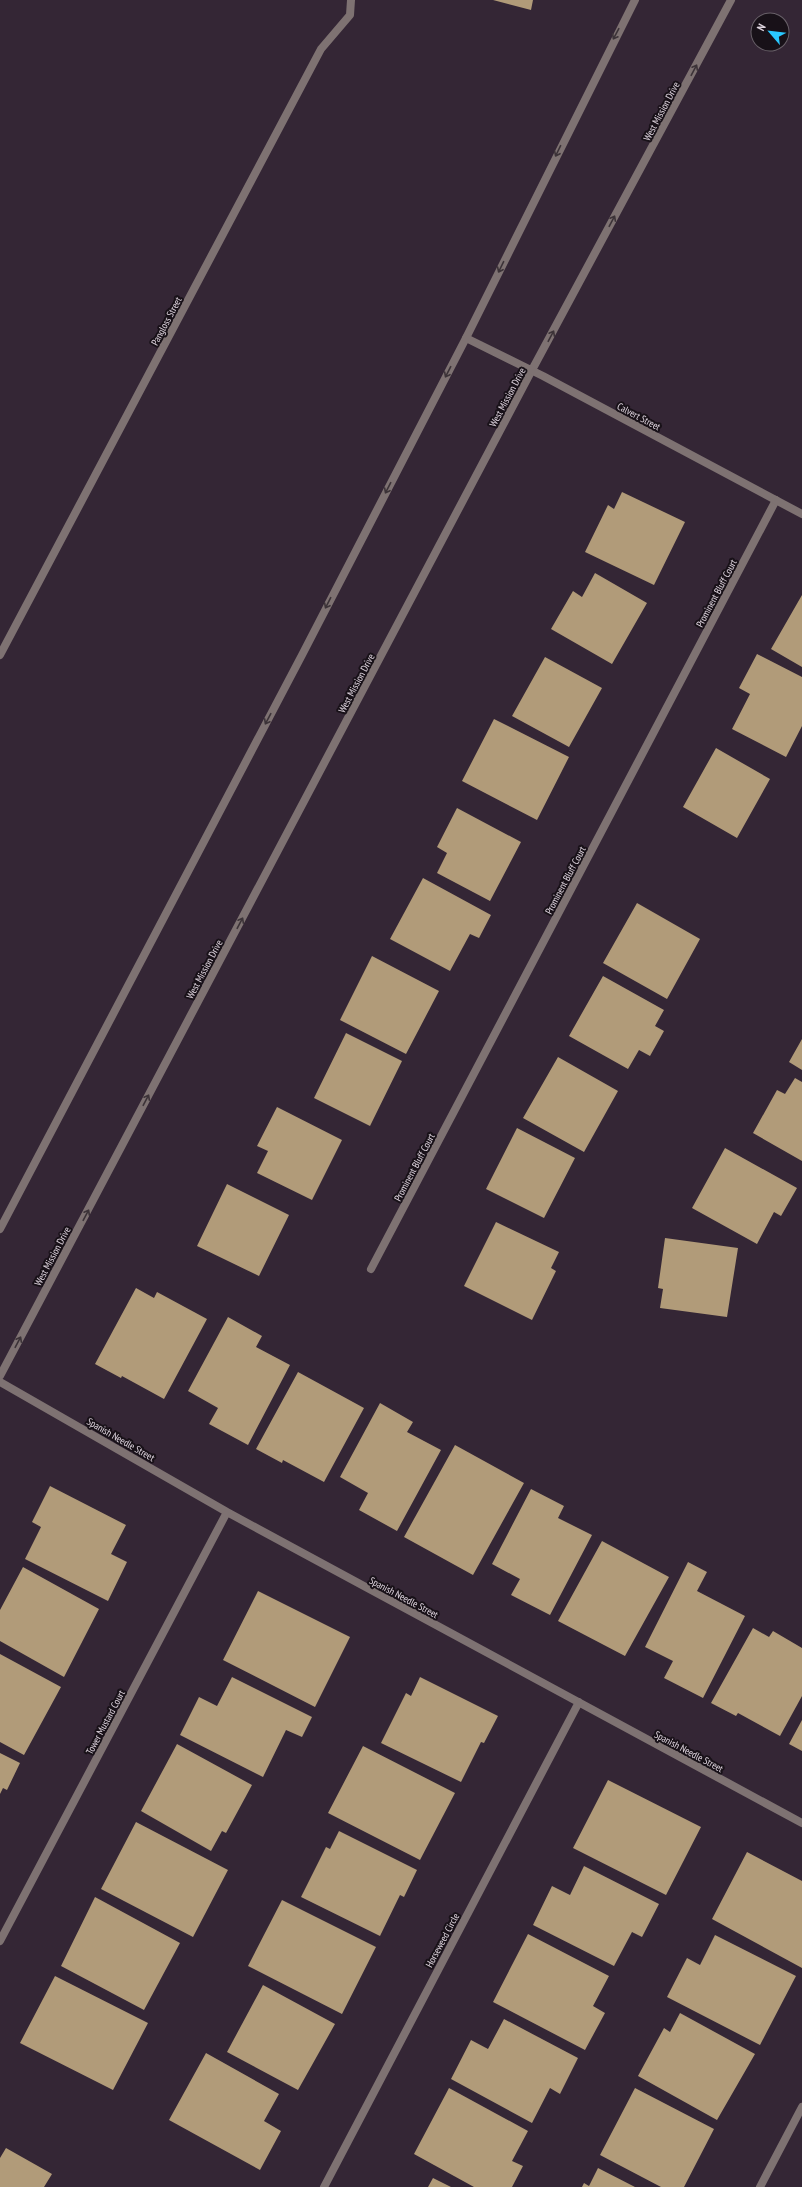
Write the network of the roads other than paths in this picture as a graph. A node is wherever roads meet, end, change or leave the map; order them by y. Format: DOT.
graph roads {
  1 [pos="351,0"];
  2 [pos="635,0"];
  3 [pos="730,0"];
  4 [pos="466,338"];
  5 [pos="532,370"];
  6 [pos="776,500"];
  7 [pos="802,514"];
  8 [pos="0,655"];
  9 [pos="0,1229"];
  10 [pos="371,1269"];
  11 [pos="0,1376"];
  12 [pos="0,1382"];
  13 [pos="227,1512"];
  14 [pos="579,1702"];
  15 [pos="802,1823"];
  16 [pos="0,1941"];
  17 [pos="802,2107"];
  18 [pos="324,2187"];
  19 [pos="760,2187"];
  1 -- 8 [label="street, Pangloss Street"];
  2 -- 4 [label="street, one-way"];
  5 -- 3 [label="street, West Mission Drive, one-way"];
  4 -- 5 [label="street, Calvert Street"];
  4 -- 9 [label="street, one-way"];
  5 -- 6 [label="street, Calvert Street"];
  11 -- 5 [label="street, West Mission Drive, one-way"];
  6 -- 7 [label="street, Calvert Street"];
  6 -- 10 [label="street, Prominent Bluff Court"];
  12 -- 13 [label="street, Spanish Needle Street"];
  13 -- 14 [label="street, Spanish Needle Street"];
  13 -- 16 [label="street, Tower Mustard Court"];
  14 -- 15 [label="street, Spanish Needle Street"];
  14 -- 18 [label="street, Horseweed Circle"];
  17 -- 19 [label="street"];
}
